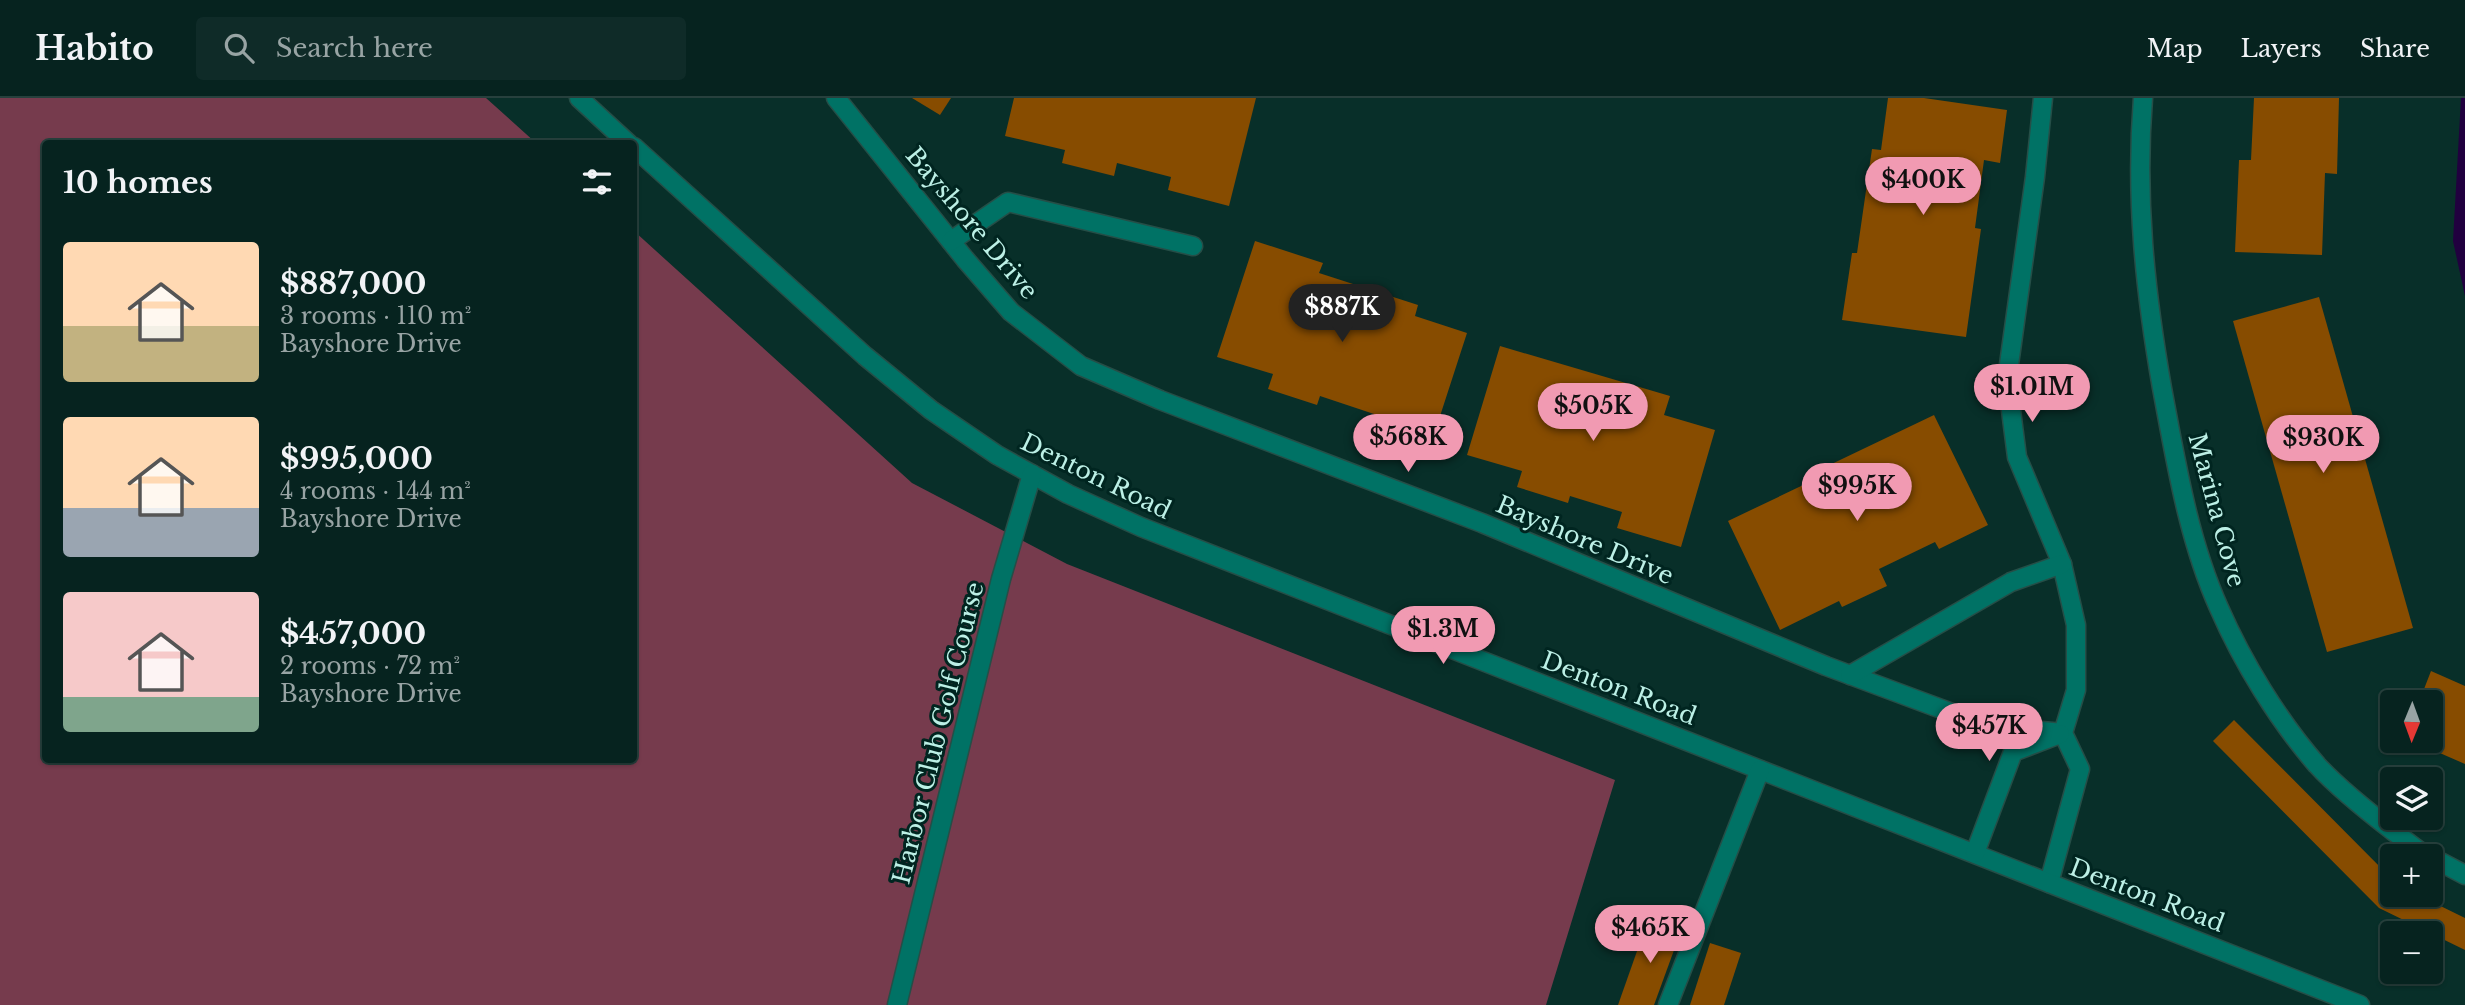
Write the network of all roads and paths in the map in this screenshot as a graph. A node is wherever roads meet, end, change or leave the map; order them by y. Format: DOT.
graph roads {
  1 [pos="579,98"];
  2 [pos="836,98"];
  3 [pos="2043,98"];
  4 [pos="2143,98"];
  5 [pos="625,140"];
  6 [pos="637,150"];
  7 [pos="951,241"];
  8 [pos="1193,246"];
  9 [pos="1032,474"];
  10 [pos="2062,564"];
  11 [pos="1850,675"];
  12 [pos="2063,733"];
  13 [pos="1760,770"];
  14 [pos="2411,844"];
  15 [pos="1975,853"];
  16 [pos="2443,864"];
  17 [pos="2465,875"];
  18 [pos="2049,883"];
  19 [pos="897,1005"];
  20 [pos="1668,1005"];
  21 [pos="2360,1005"];
  1 -- 5 [label="street"];
  2 -- 7 [label="street, Bayshore Drive"];
  3 -- 10 [label="street"];
  4 -- 14 [label="street, Marina Cove"];
  6 -- 9 [label="street, Denton Road"];
  7 -- 8 [label="street"];
  7 -- 11 [label="street, Bayshore Drive"];
  9 -- 13 [label="street, Denton Road"];
  9 -- 19 [label="street, Harbor Club Golf Course"];
  10 -- 11 [label="street"];
  10 -- 12 [label="street"];
  11 -- 12 [label="street, Bayshore Drive"];
  12 -- 15 [label="street"];
  12 -- 18 [label="street"];
  13 -- 15 [label="street, Denton Road"];
  13 -- 20 [label="street"];
  15 -- 18 [label="street, Denton Road"];
  16 -- 17 [label="street, Marina Cove"];
  18 -- 21 [label="street, Denton Road"];
}
